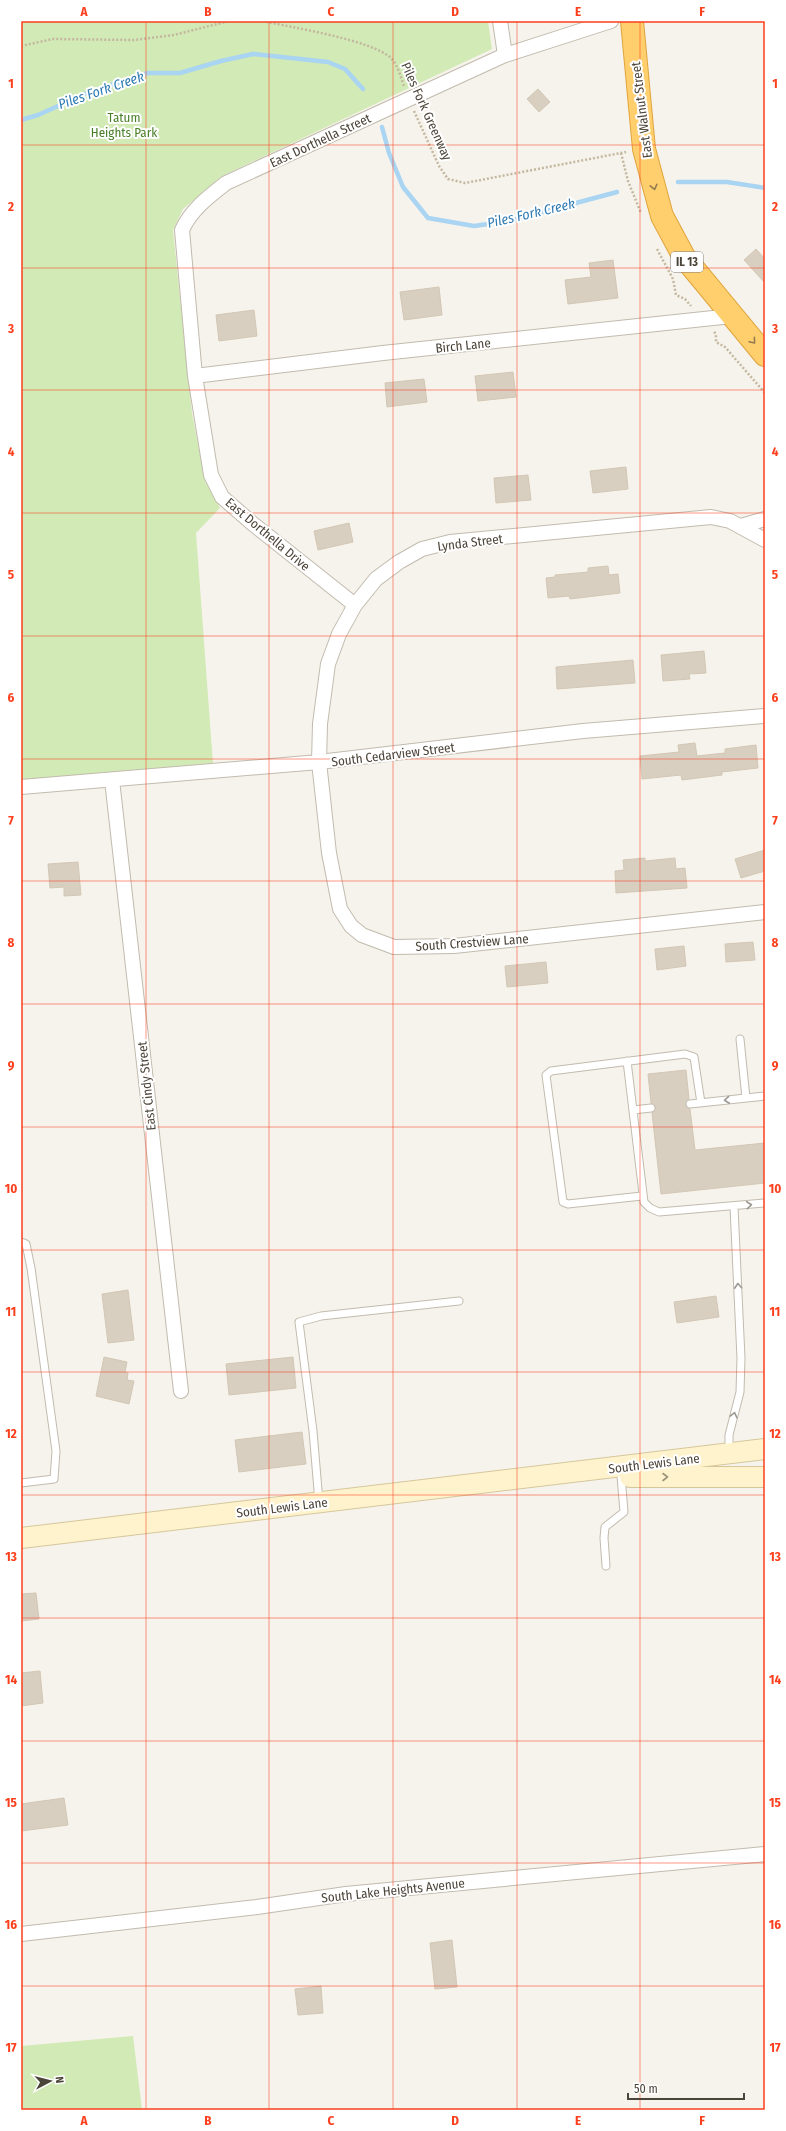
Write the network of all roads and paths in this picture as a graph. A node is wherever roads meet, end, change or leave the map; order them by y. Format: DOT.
graph roads {
  1 [pos="229,21"];
  2 [pos="262,21"];
  3 [pos="500,21"];
  4 [pos="611,21"];
  5 [pos="632,21"];
  6 [pos="21,46"];
  7 [pos="505,55"];
  8 [pos="409,98"];
  9 [pos="621,153"];
  10 [pos="732,316"];
  11 [pos="765,355"];
  12 [pos="195,376"];
  13 [pos="765,520"];
  14 [pos="741,526"];
  15 [pos="765,540"];
  16 [pos="355,605"];
  17 [pos="765,716"];
  18 [pos="319,762"];
  19 [pos="112,780"];
  20 [pos="21,787"];
  21 [pos="765,912"];
  22 [pos="740,1040"];
  23 [pos="627,1061"];
  24 [pos="765,1096"];
  25 [pos="746,1098"];
  26 [pos="701,1102"];
  27 [pos="690,1104"];
  28 [pos="651,1108"];
  29 [pos="633,1110"];
  30 [pos="642,1196"];
  31 [pos="765,1203"];
  32 [pos="734,1207"];
  33 [pos="21,1242"];
  34 [pos="459,1301"];
  35 [pos="181,1391"];
  36 [pos="765,1449"];
  37 [pos="729,1454"];
  38 [pos="542,1476"];
  39 [pos="621,1476"];
  40 [pos="765,1476"];
  41 [pos="21,1483"];
  42 [pos="319,1502"];
  43 [pos="21,1538"];
  44 [pos="606,1566"];
  45 [pos="765,1854"];
  46 [pos="21,1934"];
  1 -- 6 [label="path"];
  2 -- 8 [label="path, Piles Fork Greenway"];
  3 -- 7 [label="street"];
  4 -- 7 [label="street, East Dorthella Street"];
  5 -- 10 [label="highway, East Walnut Street / IL 13, one-way"];
  7 -- 8 [label="street, East Dorthella Street"];
  8 -- 9 [label="path, Piles Fork Greenway"];
  8 -- 12 [label="street, East Dorthella Street"];
  10 -- 11 [label="highway, East Walnut Street / IL 13, one-way"];
  10 -- 12 [label="street, Birch Lane"];
  12 -- 16 [label="street, East Dorthella Drive"];
  13 -- 14 [label="street"];
  14 -- 15 [label="street, Lynda Street"];
  14 -- 16 [label="street, Lynda Street"];
  16 -- 18 [label="street, Lynda Street"];
  17 -- 18 [label="street, South Cedarview Street"];
  18 -- 19 [label="street, South Cedarview Street"];
  18 -- 21 [label="street, South Crestview Lane"];
  19 -- 20 [label="street, South Cedarview Street"];
  19 -- 35 [label="street, East Cindy Street"];
  22 -- 25 [label="lane"];
  23 -- 26 [label="lane"];
  23 -- 29 [label="lane"];
  23 -- 30 [label="lane"];
  24 -- 25 [label="lane"];
  25 -- 26 [label="lane, one-way"];
  26 -- 27 [label="lane"];
  28 -- 29 [label="lane"];
  29 -- 30 [label="lane"];
  30 -- 32 [label="lane"];
  32 -- 31 [label="lane, one-way"];
  37 -- 32 [label="lane, one-way"];
  33 -- 41 [label="lane"];
  34 -- 42 [label="lane"];
  36 -- 37 [label="street, South Lewis Lane"];
  37 -- 38 [label="street, South Lewis Lane"];
  38 -- 39 [label="street, South Lewis Lane"];
  38 -- 42 [label="street, South Lewis Lane"];
  39 -- 40 [label="street, South Lewis Lane, one-way"];
  39 -- 44 [label="lane"];
  42 -- 43 [label="street, South Lewis Lane"];
  45 -- 46 [label="street, South Lake Heights Avenue"];
}
